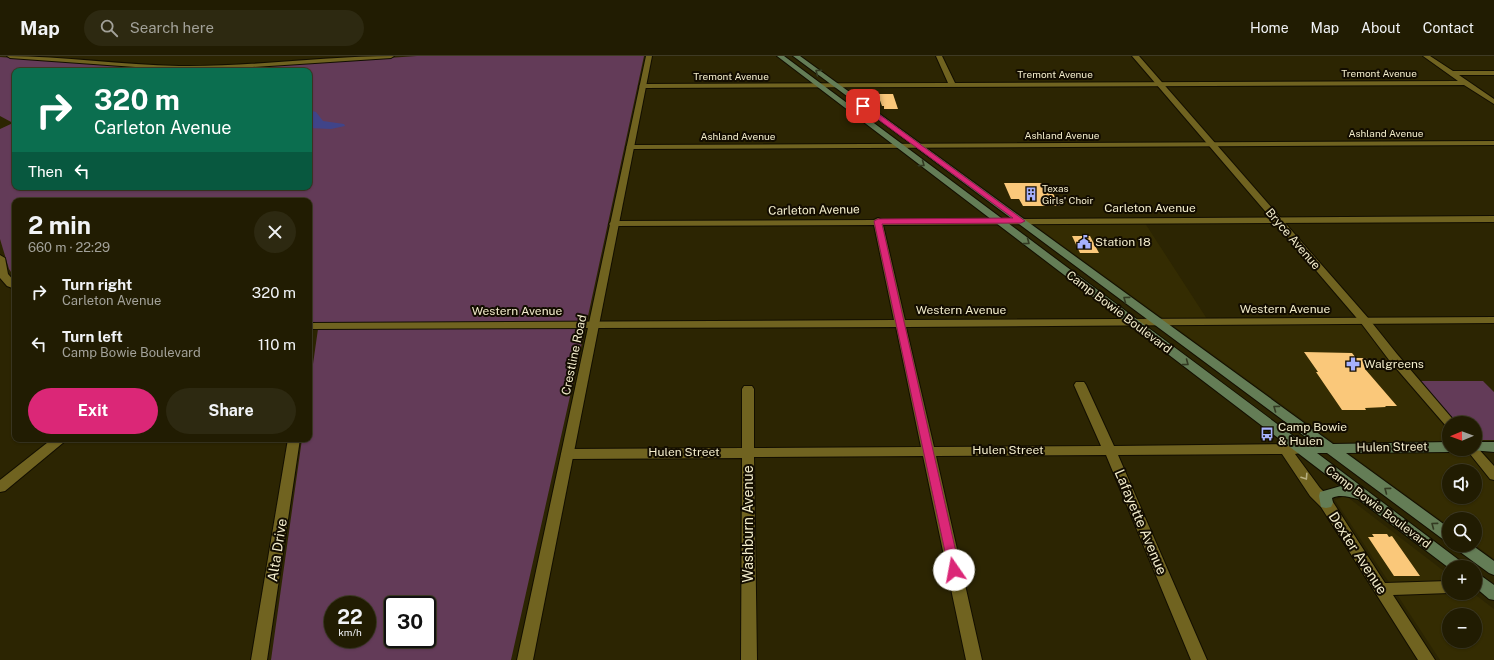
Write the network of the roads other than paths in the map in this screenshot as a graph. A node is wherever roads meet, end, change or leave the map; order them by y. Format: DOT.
graph roads {
  1 [pos="10,56"];
  2 [pos="274,56"];
  3 [pos="391,56"];
  4 [pos="649,56"];
  5 [pos="780,56"];
  6 [pos="796,56"];
  7 [pos="940,56"];
  8 [pos="1135,56"];
  9 [pos="1426,56"];
  10 [pos="265,65"];
  11 [pos="1451,73"];
  12 [pos="1494,73"];
  13 [pos="1466,83"];
  14 [pos="1159,84"];
  15 [pos="643,86"];
  16 [pos="819,86"];
  17 [pos="836,86"];
  18 [pos="953,86"];
  19 [pos="1494,102"];
  20 [pos="1494,143"];
  21 [pos="1211,144"];
  22 [pos="918,145"];
  23 [pos="898,146"];
  24 [pos="630,147"];
  25 [pos="1494,219"];
  26 [pos="1277,220"];
  27 [pos="878,221"];
  28 [pos="998,221"];
  29 [pos="1021,221"];
  30 [pos="614,224"];
  31 [pos="0,258"];
  32 [pos="1074,260"];
  33 [pos="1058,266"];
  34 [pos="12,284"];
  35 [pos="1494,320"];
  36 [pos="1365,321"];
  37 [pos="1157,322"];
  38 [pos="900,323"];
  39 [pos="1133,323"];
  40 [pos="594,325"];
  41 [pos="312,326"];
  42 [pos="1080,385"];
  43 [pos="748,389"];
  44 [pos="1444,416"];
  45 [pos="56,442"];
  46 [pos="294,442"];
  47 [pos="1442,447"];
  48 [pos="1482,447"];
  49 [pos="1494,447"];
  50 [pos="1330,448"];
  51 [pos="1285,449"];
  52 [pos="1301,449"];
  53 [pos="928,450"];
  54 [pos="1110,451"];
  55 [pos="748,452"];
  56 [pos="567,454"];
  57 [pos="1478,456"];
  58 [pos="1494,474"];
  59 [pos="0,487"];
  60 [pos="1363,495"];
  61 [pos="1326,503"];
  62 [pos="1442,531"];
  63 [pos="1471,552"];
  64 [pos="1449,560"];
  65 [pos="1494,569"];
  66 [pos="1442,587"];
  67 [pos="1382,589"];
  68 [pos="260,660"];
  69 [pos="525,660"];
  70 [pos="749,660"];
  71 [pos="974,660"];
  72 [pos="1199,660"];
  73 [pos="1428,660"];
  1 -- 10 [label="street"];
  2 -- 10 [label="street"];
  3 -- 10 [label="street"];
  4 -- 15 [label="street, Crestline Road"];
  5 -- 16 [label="main road, Camp Bowie Boulevard"];
  17 -- 6 [label="main road, Camp Bowie Boulevard, one-way"];
  7 -- 18 [label="street"];
  8 -- 14 [label="street, Bryce Avenue"];
  9 -- 11 [label="street"];
  11 -- 12 [label="street"];
  11 -- 13 [label="street"];
  13 -- 14 [label="street, Tremont Avenue"];
  13 -- 19 [label="street"];
  14 -- 18 [label="street, Tremont Avenue"];
  14 -- 21 [label="street, Bryce Avenue"];
  15 -- 16 [label="street, Tremont Avenue"];
  15 -- 24 [label="street, Crestline Road"];
  16 -- 17 [label="street, Tremont Avenue"];
  16 -- 23 [label="main road, Camp Bowie Boulevard"];
  17 -- 18 [label="street, Tremont Avenue"];
  17 -- 22 [label="main road, Camp Bowie Boulevard"];
  20 -- 21 [label="street, Ashland Avenue"];
  21 -- 22 [label="street, Ashland Avenue"];
  21 -- 26 [label="street, Bryce Avenue"];
  22 -- 23 [label="street, Ashland Avenue"];
  22 -- 29 [label="main road, Camp Bowie Boulevard"];
  23 -- 24 [label="street, Ashland Avenue"];
  23 -- 28 [label="main road, Camp Bowie Boulevard, one-way"];
  24 -- 30 [label="street, Crestline Road"];
  25 -- 26 [label="street, Carleton Avenue"];
  26 -- 29 [label="street, Carleton Avenue"];
  26 -- 36 [label="street, Bryce Avenue"];
  27 -- 28 [label="street, Carleton Avenue"];
  27 -- 30 [label="street, Carleton Avenue"];
  27 -- 38 [label="street"];
  28 -- 29 [label="street, Carleton Avenue"];
  28 -- 33 [label="main road, Camp Bowie Boulevard, one-way"];
  29 -- 32 [label="main road, Camp Bowie Boulevard"];
  30 -- 40 [label="street, Crestline Road"];
  31 -- 34 [label="street"];
  32 -- 33 [label="main road"];
  37 -- 32 [label="main road, Camp Bowie Boulevard, one-way"];
  33 -- 39 [label="main road, Camp Bowie Boulevard"];
  35 -- 36 [label="street, Western Avenue"];
  36 -- 37 [label="street, Western Avenue"];
  36 -- 44 [label="street, Bryce Avenue"];
  37 -- 39 [label="street, Western Avenue"];
  50 -- 37 [label="main road, Camp Bowie Boulevard, one-way"];
  38 -- 39 [label="street, Western Avenue"];
  38 -- 40 [label="street, Western Avenue"];
  38 -- 53 [label="street"];
  39 -- 52 [label="main road, Camp Bowie Boulevard, one-way"];
  40 -- 41 [label="street, Western Avenue"];
  40 -- 56 [label="street, Crestline Road"];
  42 -- 54 [label="street, Lafayette Avenue"];
  43 -- 55 [label="street, Washburn Avenue"];
  45 -- 59 [label="street"];
  46 -- 68 [label="street, Alta Drive"];
  47 -- 50 [label="main road, Hulen Street"];
  48 -- 49 [label="main road"];
  50 -- 52 [label="main road, Hulen Street"];
  62 -- 50 [label="main road, Camp Bowie Boulevard, one-way"];
  51 -- 52 [label="street, Hulen Street"];
  51 -- 54 [label="street, Hulen Street"];
  51 -- 61 [label="street, Dexter Avenue, one-way"];
  52 -- 60 [label="main road, Camp Bowie Boulevard"];
  53 -- 54 [label="street, Hulen Street"];
  53 -- 55 [label="street, Hulen Street"];
  53 -- 71 [label="street"];
  54 -- 72 [label="street, Lafayette Avenue"];
  55 -- 56 [label="street, Hulen Street"];
  55 -- 70 [label="street, Washburn Avenue"];
  56 -- 69 [label="street, Crestline Road"];
  57 -- 58 [label="street"];
  60 -- 61 [label="main road"];
  60 -- 64 [label="main road, Camp Bowie Boulevard"];
  61 -- 67 [label="street, Dexter Avenue"];
  63 -- 65 [label="main road"];
  66 -- 67 [label="street"];
  67 -- 73 [label="street, Dexter Avenue"];
}
